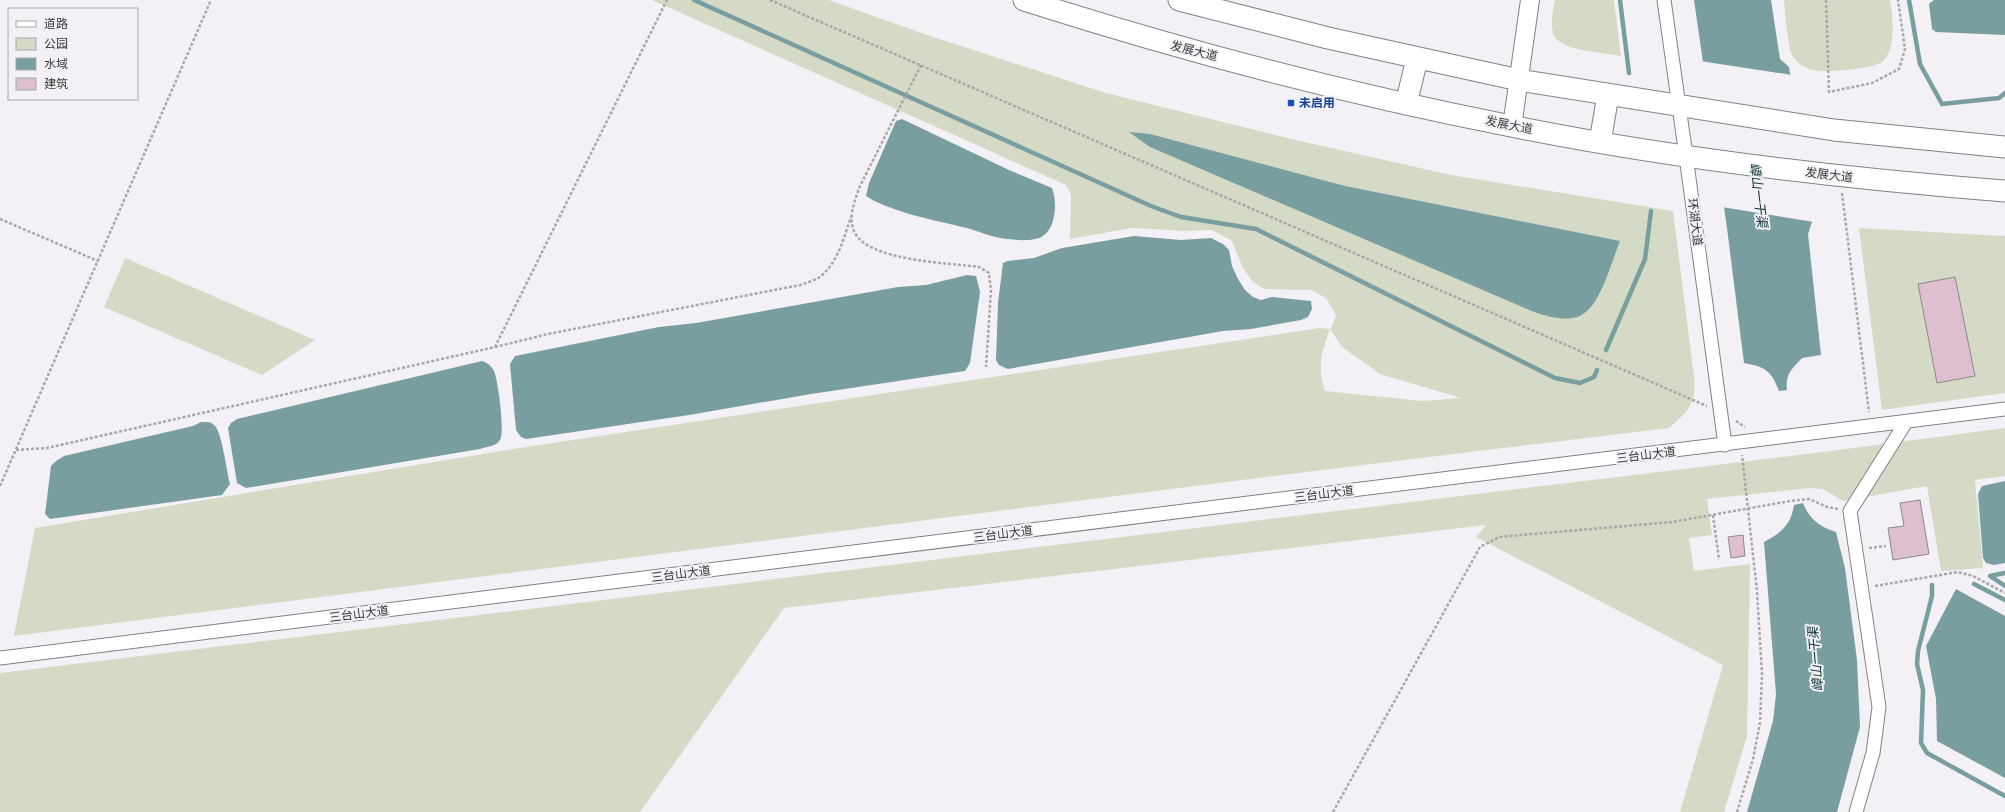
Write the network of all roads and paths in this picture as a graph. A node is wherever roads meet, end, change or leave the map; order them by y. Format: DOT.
graph roads {
  1 [pos="210,0"];
  2 [pos="667,0"];
  3 [pos="770,0"];
  4 [pos="1024,0"];
  5 [pos="1179,0"];
  6 [pos="1530,0"];
  7 [pos="1664,0"];
  8 [pos="1826,0"];
  9 [pos="1898,0"];
  10 [pos="1417,59"];
  11 [pos="921,65"];
  12 [pos="1519,80"];
  13 [pos="1608,95"];
  14 [pos="1406,104"];
  15 [pos="1686,107"];
  16 [pos="1512,127"];
  17 [pos="1600,142"];
  18 [pos="2005,147"];
  19 [pos="1694,157"];
  20 [pos="1840,177"];
  21 [pos="2005,191"];
  22 [pos="851,217"];
  23 [pos="0,219"];
  24 [pos="98,261"];
  25 [pos="495,347"];
  26 [pos="986,367"];
  27 [pos="2005,409"];
  28 [pos="1720,412"];
  29 [pos="1906,422"];
  30 [pos="1871,426"];
  31 [pos="1766,440"];
  32 [pos="1741,443"];
  33 [pos="1725,445"];
  34 [pos="16,450"];
  35 [pos="0,486"];
  36 [pos="1748,508"];
  37 [pos="1850,510"];
  38 [pos="1712,515"];
  39 [pos="1886,546"];
  40 [pos="1857,550"];
  41 [pos="1719,560"];
  42 [pos="1862,588"];
  43 [pos="2005,593"];
  44 [pos="0,658"];
  45 [pos="1333,812"];
  46 [pos="1737,812"];
  47 [pos="1856,812"];
  1 -- 24 [label="path"];
  2 -- 25 [label="path"];
  3 -- 11 [label="path"];
  4 -- 14 [label="main road, 发展大道"];
  5 -- 10 [label="main road"];
  6 -- 12 [label="main road"];
  7 -- 15 [label="street, 环湖大道"];
  8 -- 9 [label="path"];
  10 -- 12 [label="main road"];
  10 -- 14 [label="main road"];
  11 -- 22 [label="path"];
  11 -- 28 [label="path"];
  12 -- 13 [label="main road"];
  12 -- 16 [label="main road"];
  13 -- 15 [label="main road"];
  13 -- 17 [label="main road"];
  14 -- 16 [label="main road, 发展大道"];
  15 -- 18 [label="main road"];
  15 -- 19 [label="street, 环湖大道"];
  16 -- 17 [label="main road, 发展大道"];
  17 -- 19 [label="main road, 发展大道"];
  19 -- 20 [label="main road, 发展大道"];
  19 -- 28 [label="street, 环湖大道"];
  20 -- 21 [label="main road, 发展大道"];
  20 -- 30 [label="path"];
  22 -- 25 [label="path"];
  22 -- 26 [label="path"];
  23 -- 24 [label="path"];
  24 -- 34 [label="path"];
  25 -- 34 [label="path"];
  27 -- 29 [label="street, 三台山大道"];
  28 -- 31 [label="path"];
  28 -- 33 [label="street, 环湖大道"];
  29 -- 30 [label="street, 三台山大道"];
  29 -- 37 [label="street"];
  30 -- 31 [label="street, 三台山大道"];
  31 -- 32 [label="street, 三台山大道"];
  32 -- 33 [label="street, 三台山大道"];
  32 -- 36 [label="path"];
  33 -- 44 [label="street, 三台山大道"];
  34 -- 35 [label="path"];
  36 -- 37 [label="path"];
  36 -- 38 [label="path"];
  36 -- 46 [label="path"];
  37 -- 40 [label="street"];
  38 -- 41 [label="path"];
  38 -- 45 [label="path"];
  39 -- 40 [label="path"];
  40 -- 42 [label="street"];
  42 -- 43 [label="path"];
  42 -- 47 [label="street"];
}
